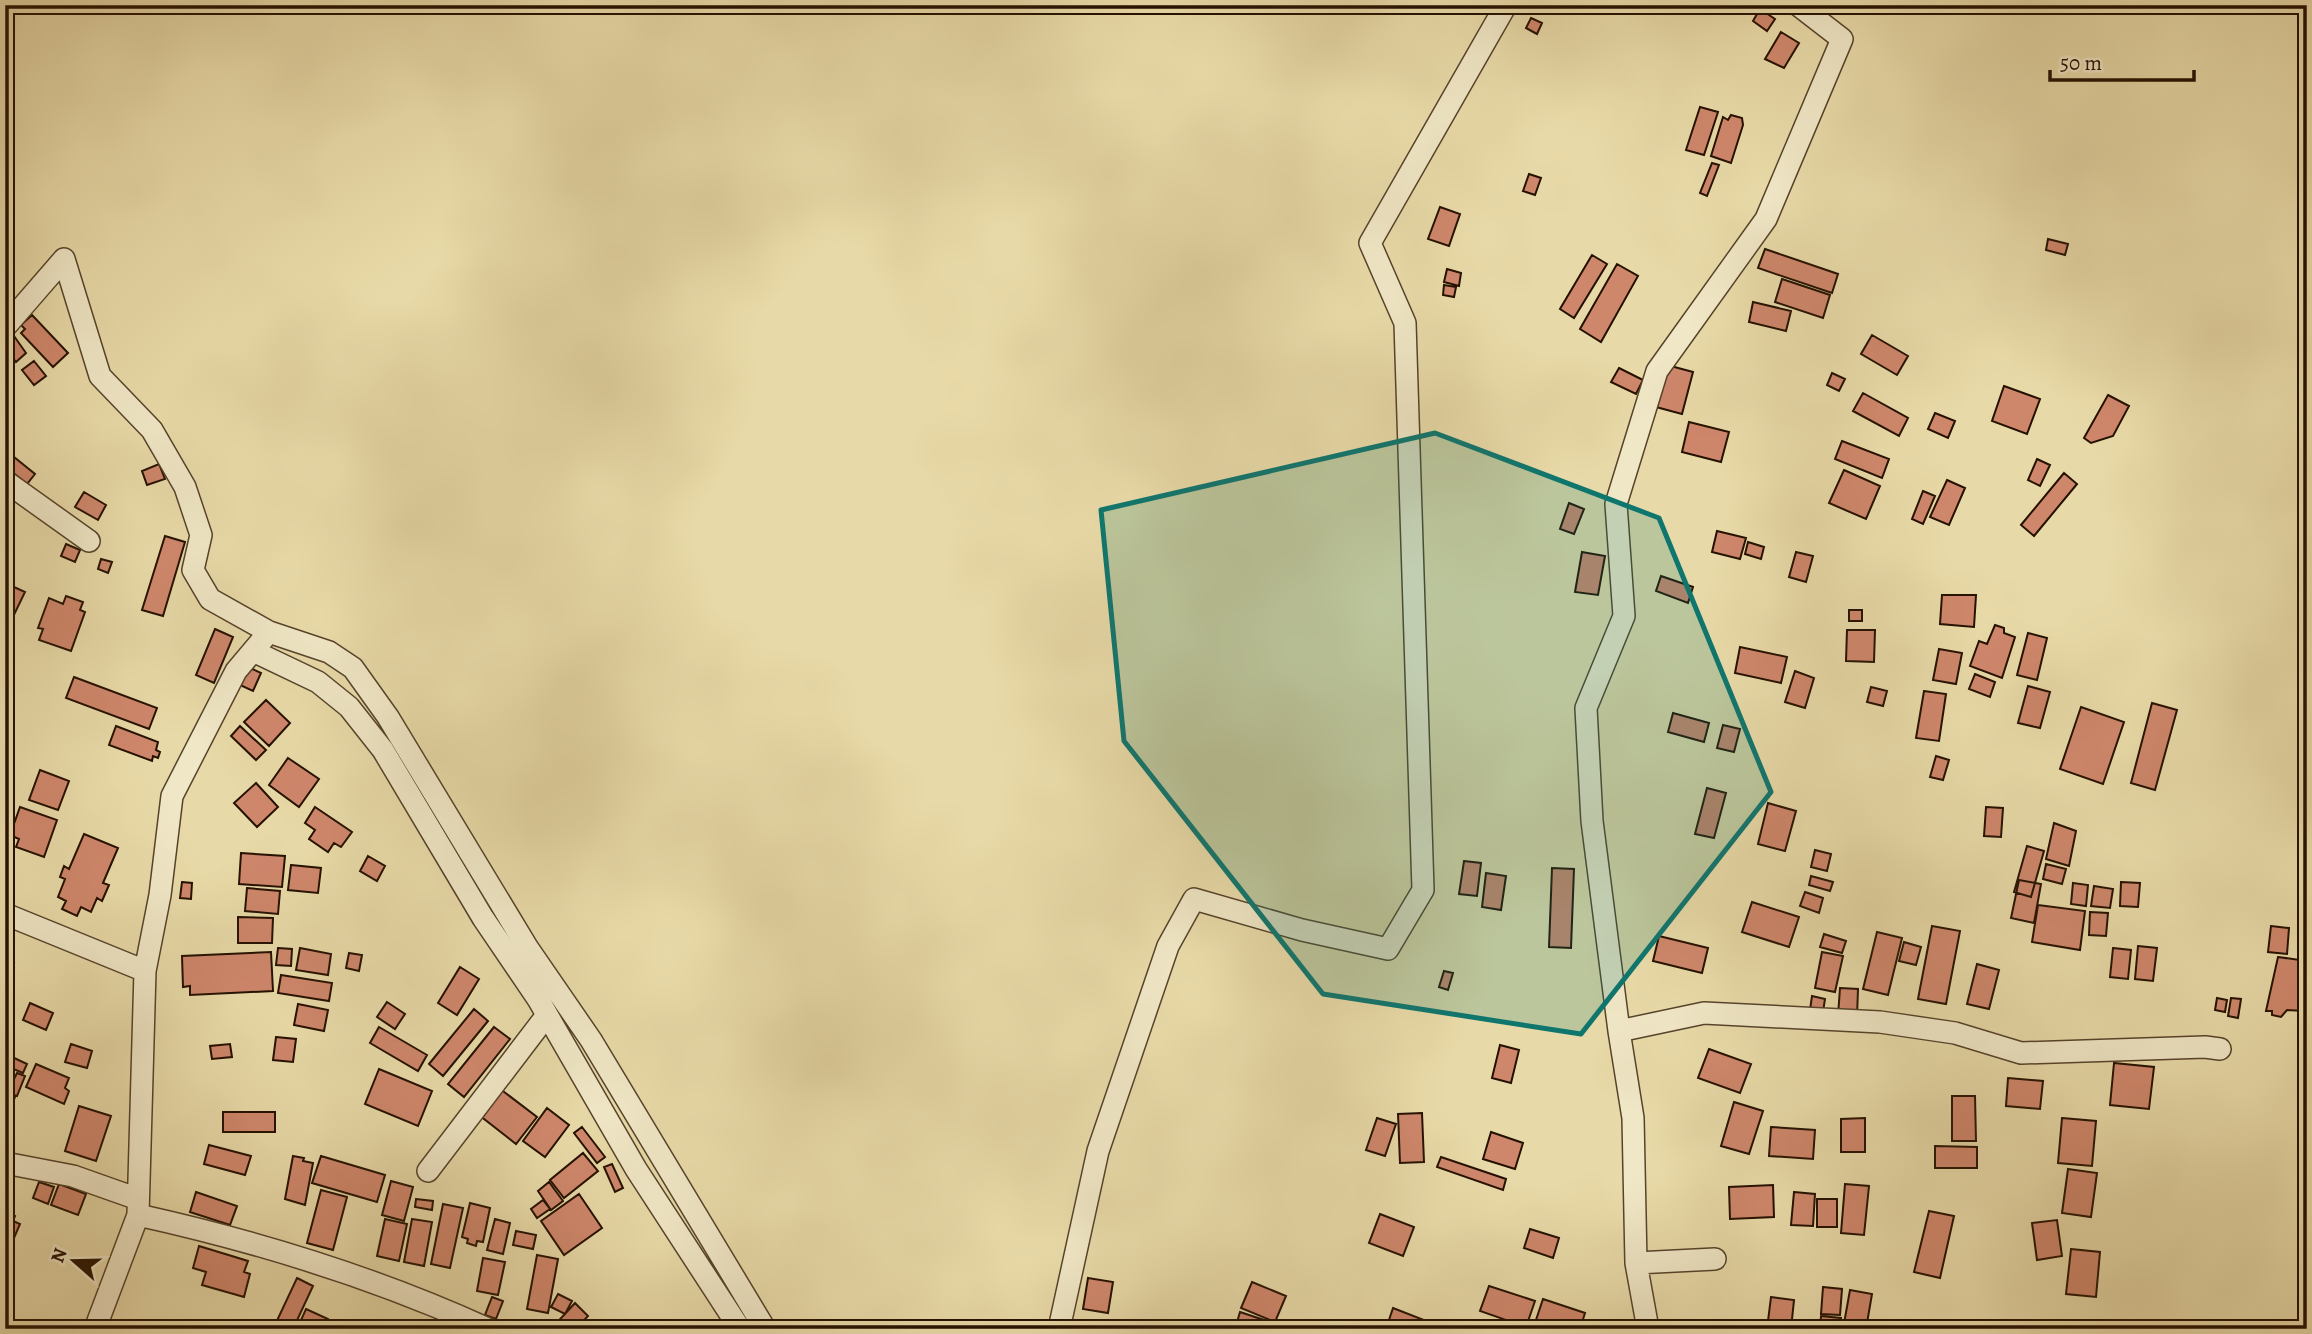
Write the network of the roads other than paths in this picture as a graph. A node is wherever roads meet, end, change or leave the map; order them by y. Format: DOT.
graph roads {
  1 [pos="1506,5"];
  2 [pos="1798,5"];
  3 [pos="5,327"];
  4 [pos="5,481"];
  5 [pos="89,541"];
  6 [pos="269,632"];
  7 [pos="253,651"];
  8 [pos="5,915"];
  9 [pos="145,971"];
  10 [pos="547,1015"];
  11 [pos="1619,1031"];
  12 [pos="2220,1049"];
  13 [pos="5,1163"];
  14 [pos="428,1171"];
  15 [pos="138,1207"];
  16 [pos="1715,1259"];
  17 [pos="1636,1263"];
  18 [pos="94,1329"];
  19 [pos="488,1329"];
  20 [pos="740,1329"];
  21 [pos="765,1329"];
  22 [pos="1059,1329"];
  23 [pos="1648,1329"];
  1 -- 22 [label="street"];
  2 -- 11 [label="street"];
  3 -- 6 [label="street"];
  4 -- 5 [label="street"];
  6 -- 7 [label="street"];
  6 -- 21 [label="street"];
  7 -- 9 [label="street"];
  7 -- 10 [label="street"];
  8 -- 9 [label="street"];
  9 -- 15 [label="street"];
  10 -- 14 [label="street"];
  10 -- 20 [label="street"];
  11 -- 12 [label="street"];
  11 -- 17 [label="street"];
  13 -- 15 [label="street"];
  15 -- 18 [label="street"];
  15 -- 19 [label="street"];
  16 -- 17 [label="street"];
  17 -- 23 [label="street"];
}
